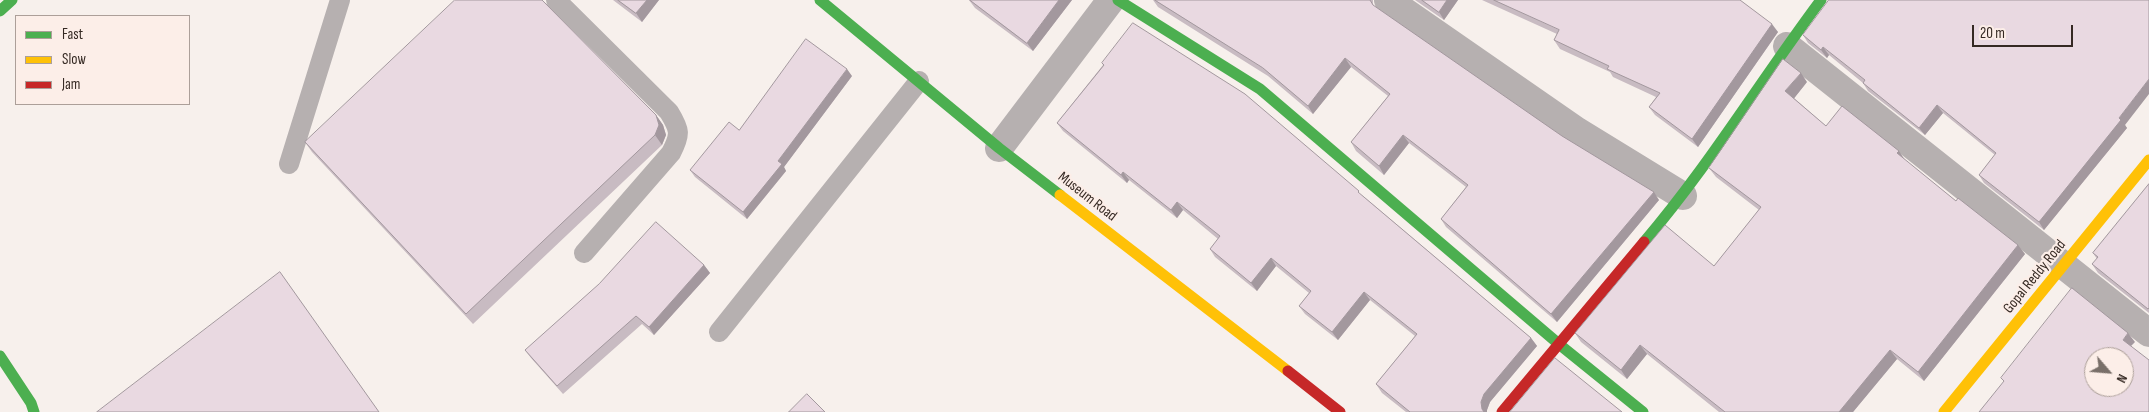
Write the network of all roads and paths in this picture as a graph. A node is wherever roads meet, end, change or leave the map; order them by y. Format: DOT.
graph roads {
  1 [pos="12,0"];
  2 [pos="340,0"];
  3 [pos="556,0"];
  4 [pos="820,0"];
  5 [pos="1111,0"];
  6 [pos="1118,0"];
  7 [pos="1388,0"];
  8 [pos="1821,0"];
  9 [pos="0,11"];
  10 [pos="1787,46"];
  11 [pos="919,81"];
  12 [pos="999,148"];
  13 [pos="2149,160"];
  14 [pos="289,164"];
  15 [pos="1683,196"];
  16 [pos="584,253"];
  17 [pos="2064,264"];
  18 [pos="719,332"];
  19 [pos="2149,333"];
  20 [pos="1560,345"];
  21 [pos="0,356"];
  22 [pos="34,412"];
  23 [pos="1340,412"];
  24 [pos="1502,412"];
  25 [pos="1643,412"];
  26 [pos="1944,412"];
  1 -- 9 [label="street"];
  2 -- 14 [label="lane"];
  3 -- 16 [label="lane"];
  4 -- 11 [label="street, Museum Road"];
  5 -- 12 [label="street"];
  6 -- 20 [label="street"];
  7 -- 15 [label="street"];
  8 -- 10 [label="street"];
  10 -- 15 [label="street"];
  10 -- 17 [label="street"];
  11 -- 12 [label="street, Museum Road"];
  11 -- 18 [label="lane"];
  12 -- 23 [label="street, Museum Road"];
  13 -- 17 [label="street, Gopal Reddy Road"];
  15 -- 20 [label="street"];
  17 -- 19 [label="street"];
  17 -- 26 [label="street, Gopal Reddy Road"];
  20 -- 24 [label="street"];
  20 -- 25 [label="street"];
  21 -- 22 [label="street"];
}
